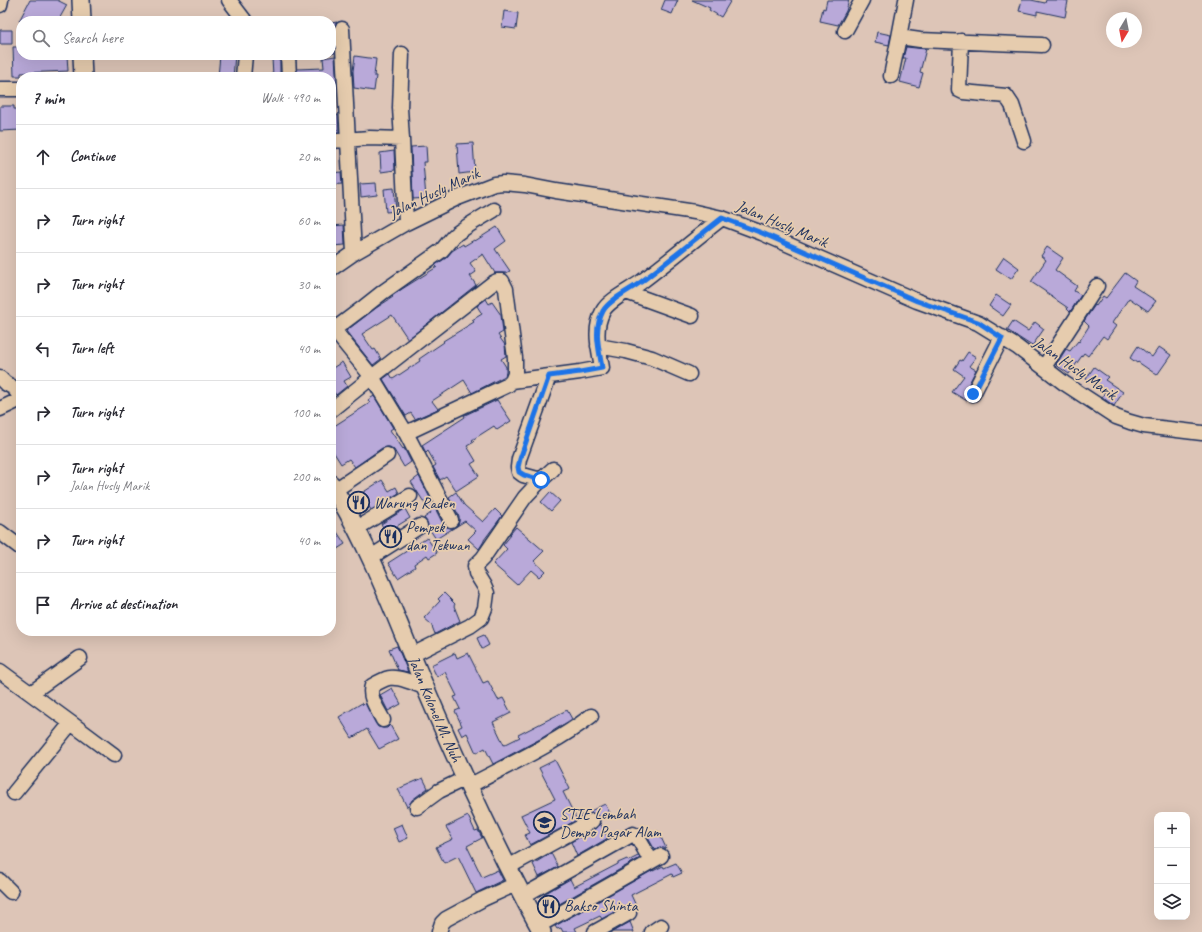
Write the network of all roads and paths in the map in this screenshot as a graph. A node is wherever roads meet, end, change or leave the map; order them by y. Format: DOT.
graph roads {
  1 [pos="1,0"];
  2 [pos="81,0"];
  3 [pos="228,0"];
  4 [pos="862,0"];
  5 [pos="906,0"];
  6 [pos="0,5"];
  7 [pos="82,16"];
  8 [pos="241,16"];
  9 [pos="342,29"];
  10 [pos="845,31"];
  11 [pos="899,37"];
  12 [pos="961,41"];
  13 [pos="1042,44"];
  14 [pos="402,54"];
  15 [pos="82,60"];
  16 [pos="245,60"];
  17 [pos="288,60"];
  18 [pos="83,72"];
  19 [pos="243,72"];
  20 [pos="289,72"];
  21 [pos="892,76"];
  22 [pos="0,89"];
  23 [pos="16,89"];
  24 [pos="402,138"];
  25 [pos="336,140"];
  26 [pos="347,140"];
  27 [pos="1024,141"];
  28 [pos="494,210"];
  29 [pos="722,218"];
  30 [pos="406,223"];
  31 [pos="354,253"];
  32 [pos="336,266"];
  33 [pos="1097,286"];
  34 [pos="626,292"];
  35 [pos="692,316"];
  36 [pos="1002,338"];
  37 [pos="598,346"];
  38 [pos="1044,367"];
  39 [pos="689,374"];
  40 [pos="549,376"];
  41 [pos="372,377"];
  42 [pos="0,378"];
  43 [pos="512,381"];
  44 [pos="16,391"];
  45 [pos="973,394"];
  46 [pos="16,401"];
  47 [pos="336,406"];
  48 [pos="0,409"];
  49 [pos="406,433"];
  50 [pos="1202,433"];
  51 [pos="387,455"];
  52 [pos="553,469"];
  53 [pos="541,480"];
  54 [pos="336,485"];
  55 [pos="336,492"];
  56 [pos="410,496"];
  57 [pos="451,520"];
  58 [pos="420,526"];
  59 [pos="356,528"];
  60 [pos="0,532"];
  61 [pos="16,544"];
  62 [pos="371,557"];
  63 [pos="412,655"];
  64 [pos="80,658"];
  65 [pos="0,671"];
  66 [pos="426,688"];
  67 [pos="31,693"];
  68 [pos="590,716"];
  69 [pos="383,720"];
  70 [pos="72,723"];
  71 [pos="114,756"];
  72 [pos="467,782"];
  73 [pos="14,793"];
  74 [pos="417,807"];
  75 [pos="592,821"];
  76 [pos="508,867"];
  77 [pos="0,881"];
  78 [pos="520,890"];
  79 [pos="11,892"];
  80 [pos="630,913"];
  81 [pos="540,929"];
  82 [pos="439,932"];
  83 [pos="596,932"];
  1 -- 6 [label="street"];
  2 -- 7 [label="main road"];
  3 -- 8 [label="street"];
  4 -- 10 [label="street"];
  5 -- 11 [label="street"];
  9 -- 26 [label="street"];
  11 -- 12 [label="street"];
  11 -- 21 [label="street"];
  12 -- 13 [label="street"];
  12 -- 27 [label="street"];
  14 -- 24 [label="street"];
  15 -- 18 [label="main road"];
  16 -- 19 [label="street"];
  17 -- 20 [label="street"];
  22 -- 23 [label="street"];
  24 -- 26 [label="street"];
  24 -- 30 [label="street"];
  25 -- 26 [label="street"];
  26 -- 31 [label="street"];
  28 -- 41 [label="street"];
  29 -- 30 [label="street, Jalan Husly Marik"];
  29 -- 34 [label="street"];
  29 -- 36 [label="street, Jalan Husly Marik"];
  30 -- 31 [label="street, Jalan Husly Marik"];
  31 -- 32 [label="street, Jalan Husly Marik"];
  33 -- 38 [label="street"];
  34 -- 35 [label="street"];
  34 -- 37 [label="street"];
  36 -- 38 [label="street, Jalan Husly Marik"];
  36 -- 45 [label="street"];
  37 -- 39 [label="street"];
  37 -- 40 [label="street"];
  38 -- 50 [label="street, Jalan Husly Marik"];
  40 -- 43 [label="street"];
  40 -- 53 [label="street"];
  41 -- 43 [label="street"];
  41 -- 47 [label="street"];
  41 -- 49 [label="street"];
  42 -- 44 [label="street"];
  43 -- 49 [label="street"];
  46 -- 48 [label="street"];
  49 -- 57 [label="street"];
  51 -- 54 [label="street"];
  52 -- 53 [label="street"];
  53 -- 63 [label="street"];
  55 -- 59 [label="main road, Jalan Kolonel M. Nuh"];
  56 -- 59 [label="street"];
  58 -- 62 [label="street"];
  59 -- 62 [label="main road, Jalan Kolonel M. Nuh"];
  60 -- 61 [label="street"];
  62 -- 63 [label="main road, Jalan Kolonel M. Nuh"];
  63 -- 66 [label="main road, Jalan Kolonel M. Nuh"];
  64 -- 67 [label="street"];
  65 -- 67 [label="street"];
  66 -- 69 [label="street"];
  66 -- 72 [label="main road, Jalan Kolonel M. Nuh"];
  67 -- 70 [label="street"];
  68 -- 72 [label="street"];
  70 -- 71 [label="street"];
  70 -- 73 [label="street"];
  72 -- 74 [label="street"];
  72 -- 76 [label="main road, Jalan Kolonel M. Nuh"];
  75 -- 76 [label="street"];
  76 -- 78 [label="main road, Jalan Kolonel M. Nuh"];
  77 -- 79 [label="street"];
  78 -- 81 [label="main road, Jalan Kolonel M. Nuh"];
  78 -- 81 [label="street"];
  78 -- 82 [label="street"];
  80 -- 83 [label="street"];
}
